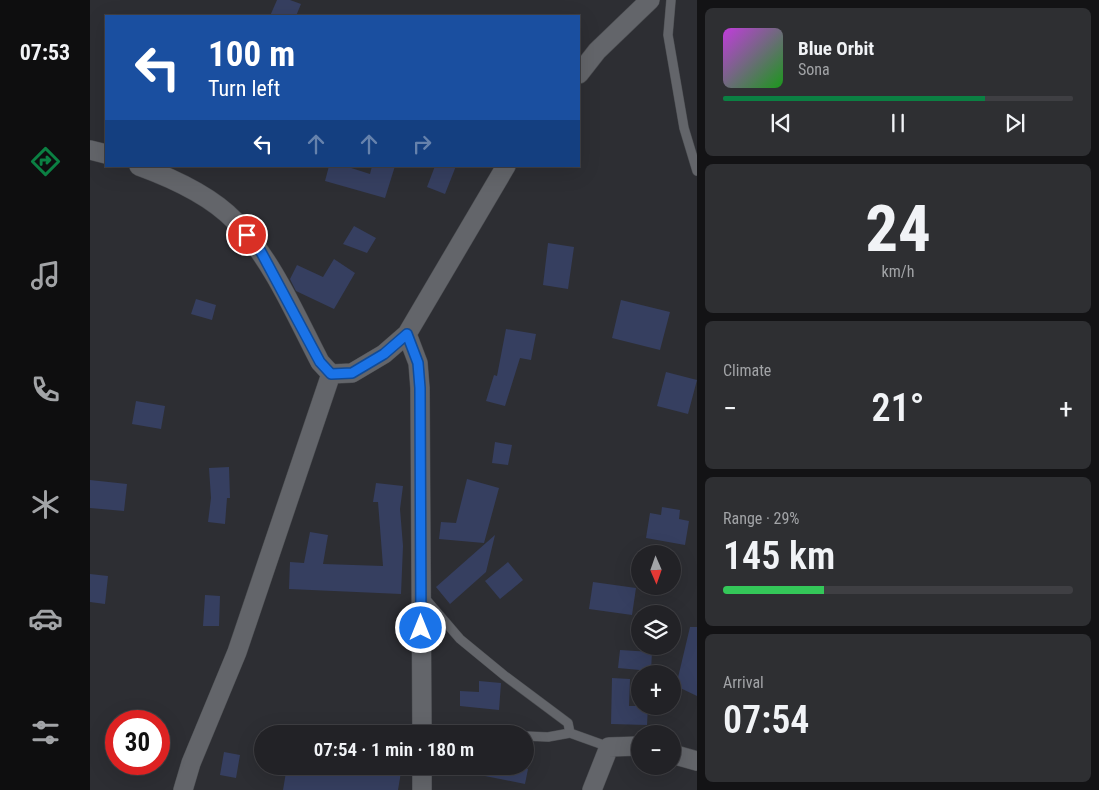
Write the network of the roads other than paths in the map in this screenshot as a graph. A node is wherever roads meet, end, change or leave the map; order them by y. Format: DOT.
graph roads {
  1 [pos="650,0"];
  2 [pos="671,0"];
  3 [pos="580,73"];
  4 [pos="90,150"];
  5 [pos="105,154"];
  6 [pos="142,167"];
  7 [pos="505,167"];
  8 [pos="696,171"];
  9 [pos="407,334"];
  10 [pos="331,374"];
  11 [pos="421,593"];
  12 [pos="422,725"];
  13 [pos="570,734"];
  14 [pos="534,736"];
  15 [pos="631,746"];
  16 [pos="609,747"];
  17 [pos="681,757"];
  18 [pos="696,761"];
  19 [pos="422,775"];
  20 [pos="183,790"];
  21 [pos="422,790"];
  22 [pos="592,790"];
  1 -- 3 [label="street"];
  2 -- 8 [label="lane"];
  4 -- 5 [label="street"];
  6 -- 10 [label="street"];
  7 -- 9 [label="street"];
  9 -- 10 [label="street"];
  9 -- 11 [label="street"];
  10 -- 20 [label="street"];
  11 -- 12 [label="street"];
  11 -- 13 [label="lane"];
  13 -- 14 [label="lane"];
  13 -- 16 [label="lane"];
  15 -- 16 [label="street"];
  16 -- 22 [label="street"];
  17 -- 18 [label="street"];
  19 -- 21 [label="street"];
}
